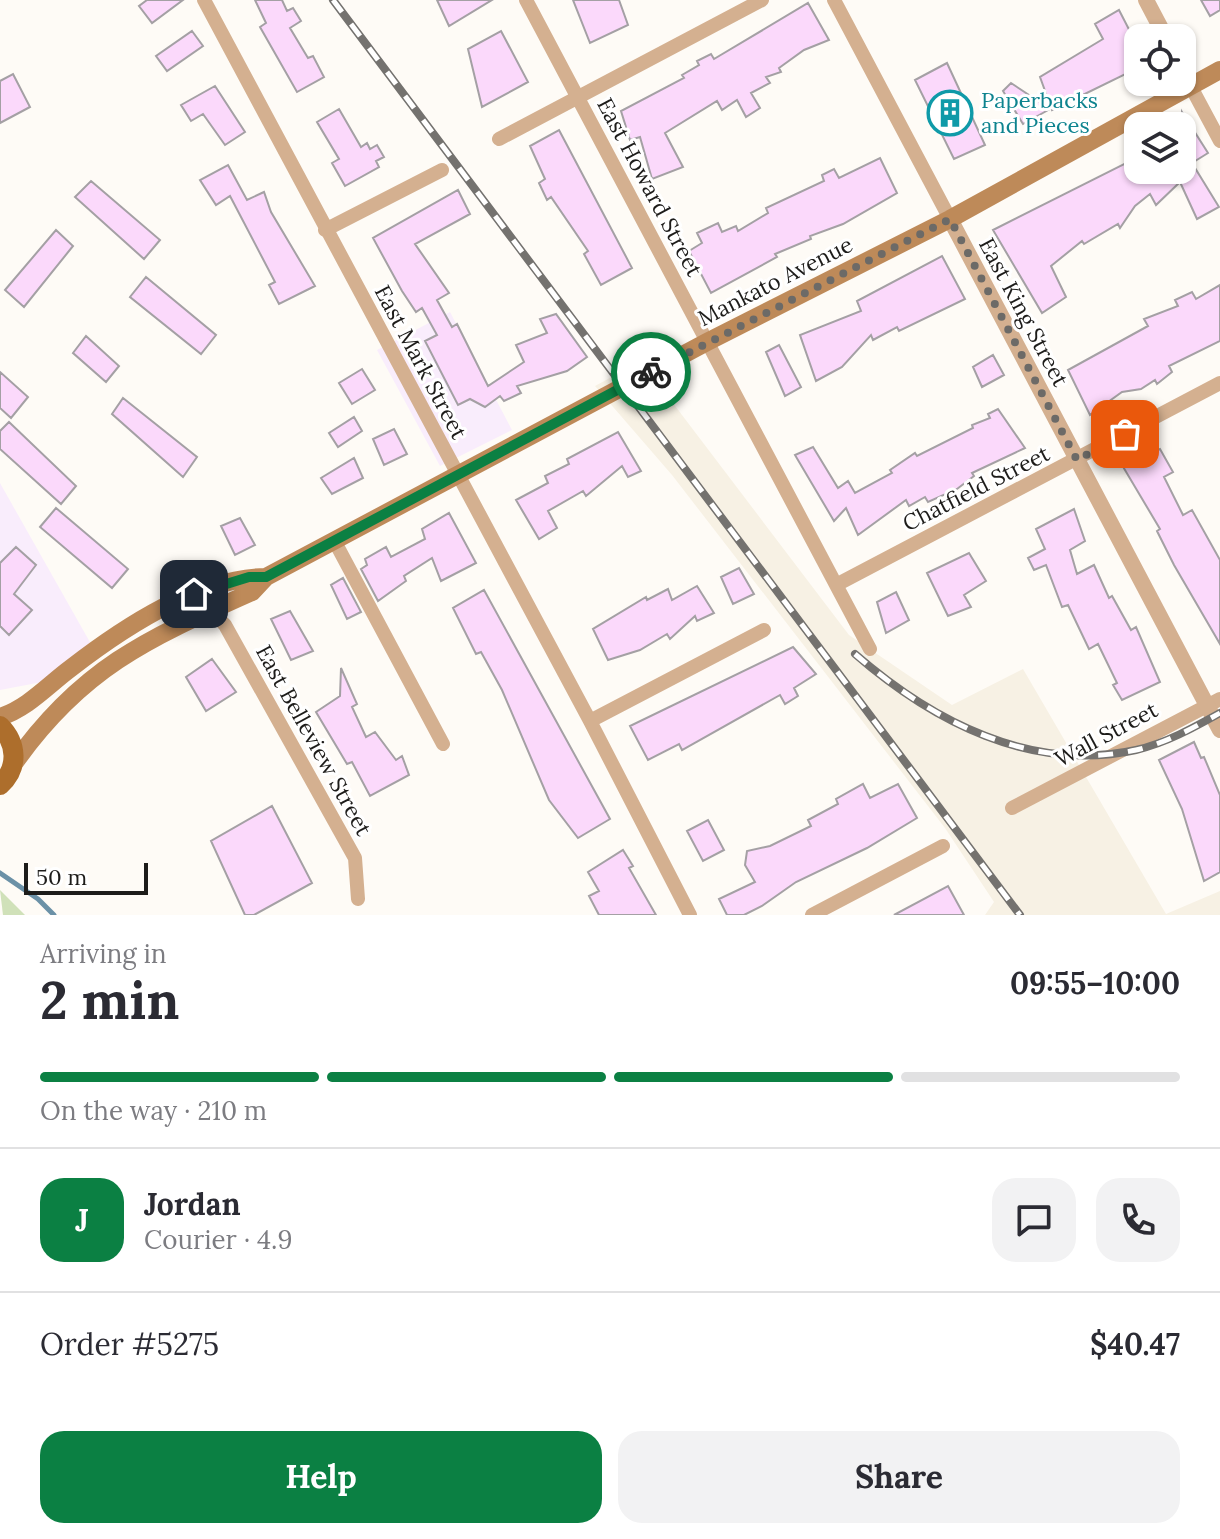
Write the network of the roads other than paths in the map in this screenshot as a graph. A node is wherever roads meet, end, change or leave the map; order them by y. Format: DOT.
graph roads {
  1 [pos="204,0"];
  2 [pos="526,0"];
  3 [pos="762,0"];
  4 [pos="834,0"];
  5 [pos="1146,0"];
  6 [pos="1159,24"];
  7 [pos="1220,70"];
  8 [pos="1196,75"];
  9 [pos="1154,96"];
  10 [pos="1196,96"];
  11 [pos="577,98"];
  12 [pos="499,139"];
  13 [pos="1220,141"];
  14 [pos="442,170"];
  15 [pos="950,219"];
  16 [pos="325,230"];
  17 [pos="707,342"];
  18 [pos="1220,383"];
  19 [pos="1077,460"];
  20 [pos="458,478"];
  21 [pos="335,542"];
  22 [pos="266,577"];
  23 [pos="836,585"];
  24 [pos="210,610"];
  25 [pos="764,630"];
  26 [pos="870,649"];
  27 [pos="1213,703"];
  28 [pos="0,717"];
  29 [pos="590,721"];
  30 [pos="0,726"];
  31 [pos="1220,730"];
  32 [pos="443,744"];
  33 [pos="13,765"];
  34 [pos="0,785"];
  35 [pos="1012,808"];
  36 [pos="943,846"];
  37 [pos="358,899"];
  38 [pos="690,915"];
  39 [pos="812,915"];
  1 -- 16 [label="street, East Mark Street"];
  2 -- 11 [label="street, East Howard Street"];
  3 -- 11 [label="street"];
  4 -- 15 [label="street, East King Street"];
  5 -- 6 [label="street"];
  7 -- 8 [label="main road, Mankato Avenue"];
  9 -- 15 [label="main road, Mankato Avenue"];
  10 -- 13 [label="street"];
  11 -- 12 [label="street"];
  11 -- 17 [label="street, East Howard Street"];
  14 -- 16 [label="street"];
  15 -- 17 [label="main road, Mankato Avenue"];
  15 -- 19 [label="street, East King Street"];
  16 -- 20 [label="street, East Mark Street"];
  17 -- 20 [label="main road, Mankato Avenue"];
  17 -- 23 [label="street, East Howard Street"];
  18 -- 19 [label="street, Chatfield Street"];
  19 -- 23 [label="street, Chatfield Street"];
  19 -- 27 [label="street, East King Street"];
  20 -- 21 [label="main road, Mankato Avenue"];
  20 -- 29 [label="street, East Mark Street"];
  21 -- 22 [label="main road, Mankato Avenue"];
  21 -- 32 [label="street"];
  22 -- 24 [label="main road, Mankato Avenue"];
  22 -- 28 [label="main road, Mankato Avenue"];
  23 -- 26 [label="street, East Howard Street"];
  24 -- 33 [label="main road, Mankato Avenue"];
  24 -- 37 [label="street, East Belleview Street"];
  25 -- 29 [label="street"];
  27 -- 31 [label="street, East King Street"];
  27 -- 35 [label="street, Wall Street"];
  29 -- 38 [label="street, East Mark Street"];
  30 -- 33 [label="main road"];
  33 -- 34 [label="main road, Mankato Avenue"];
  36 -- 39 [label="street"];
}
